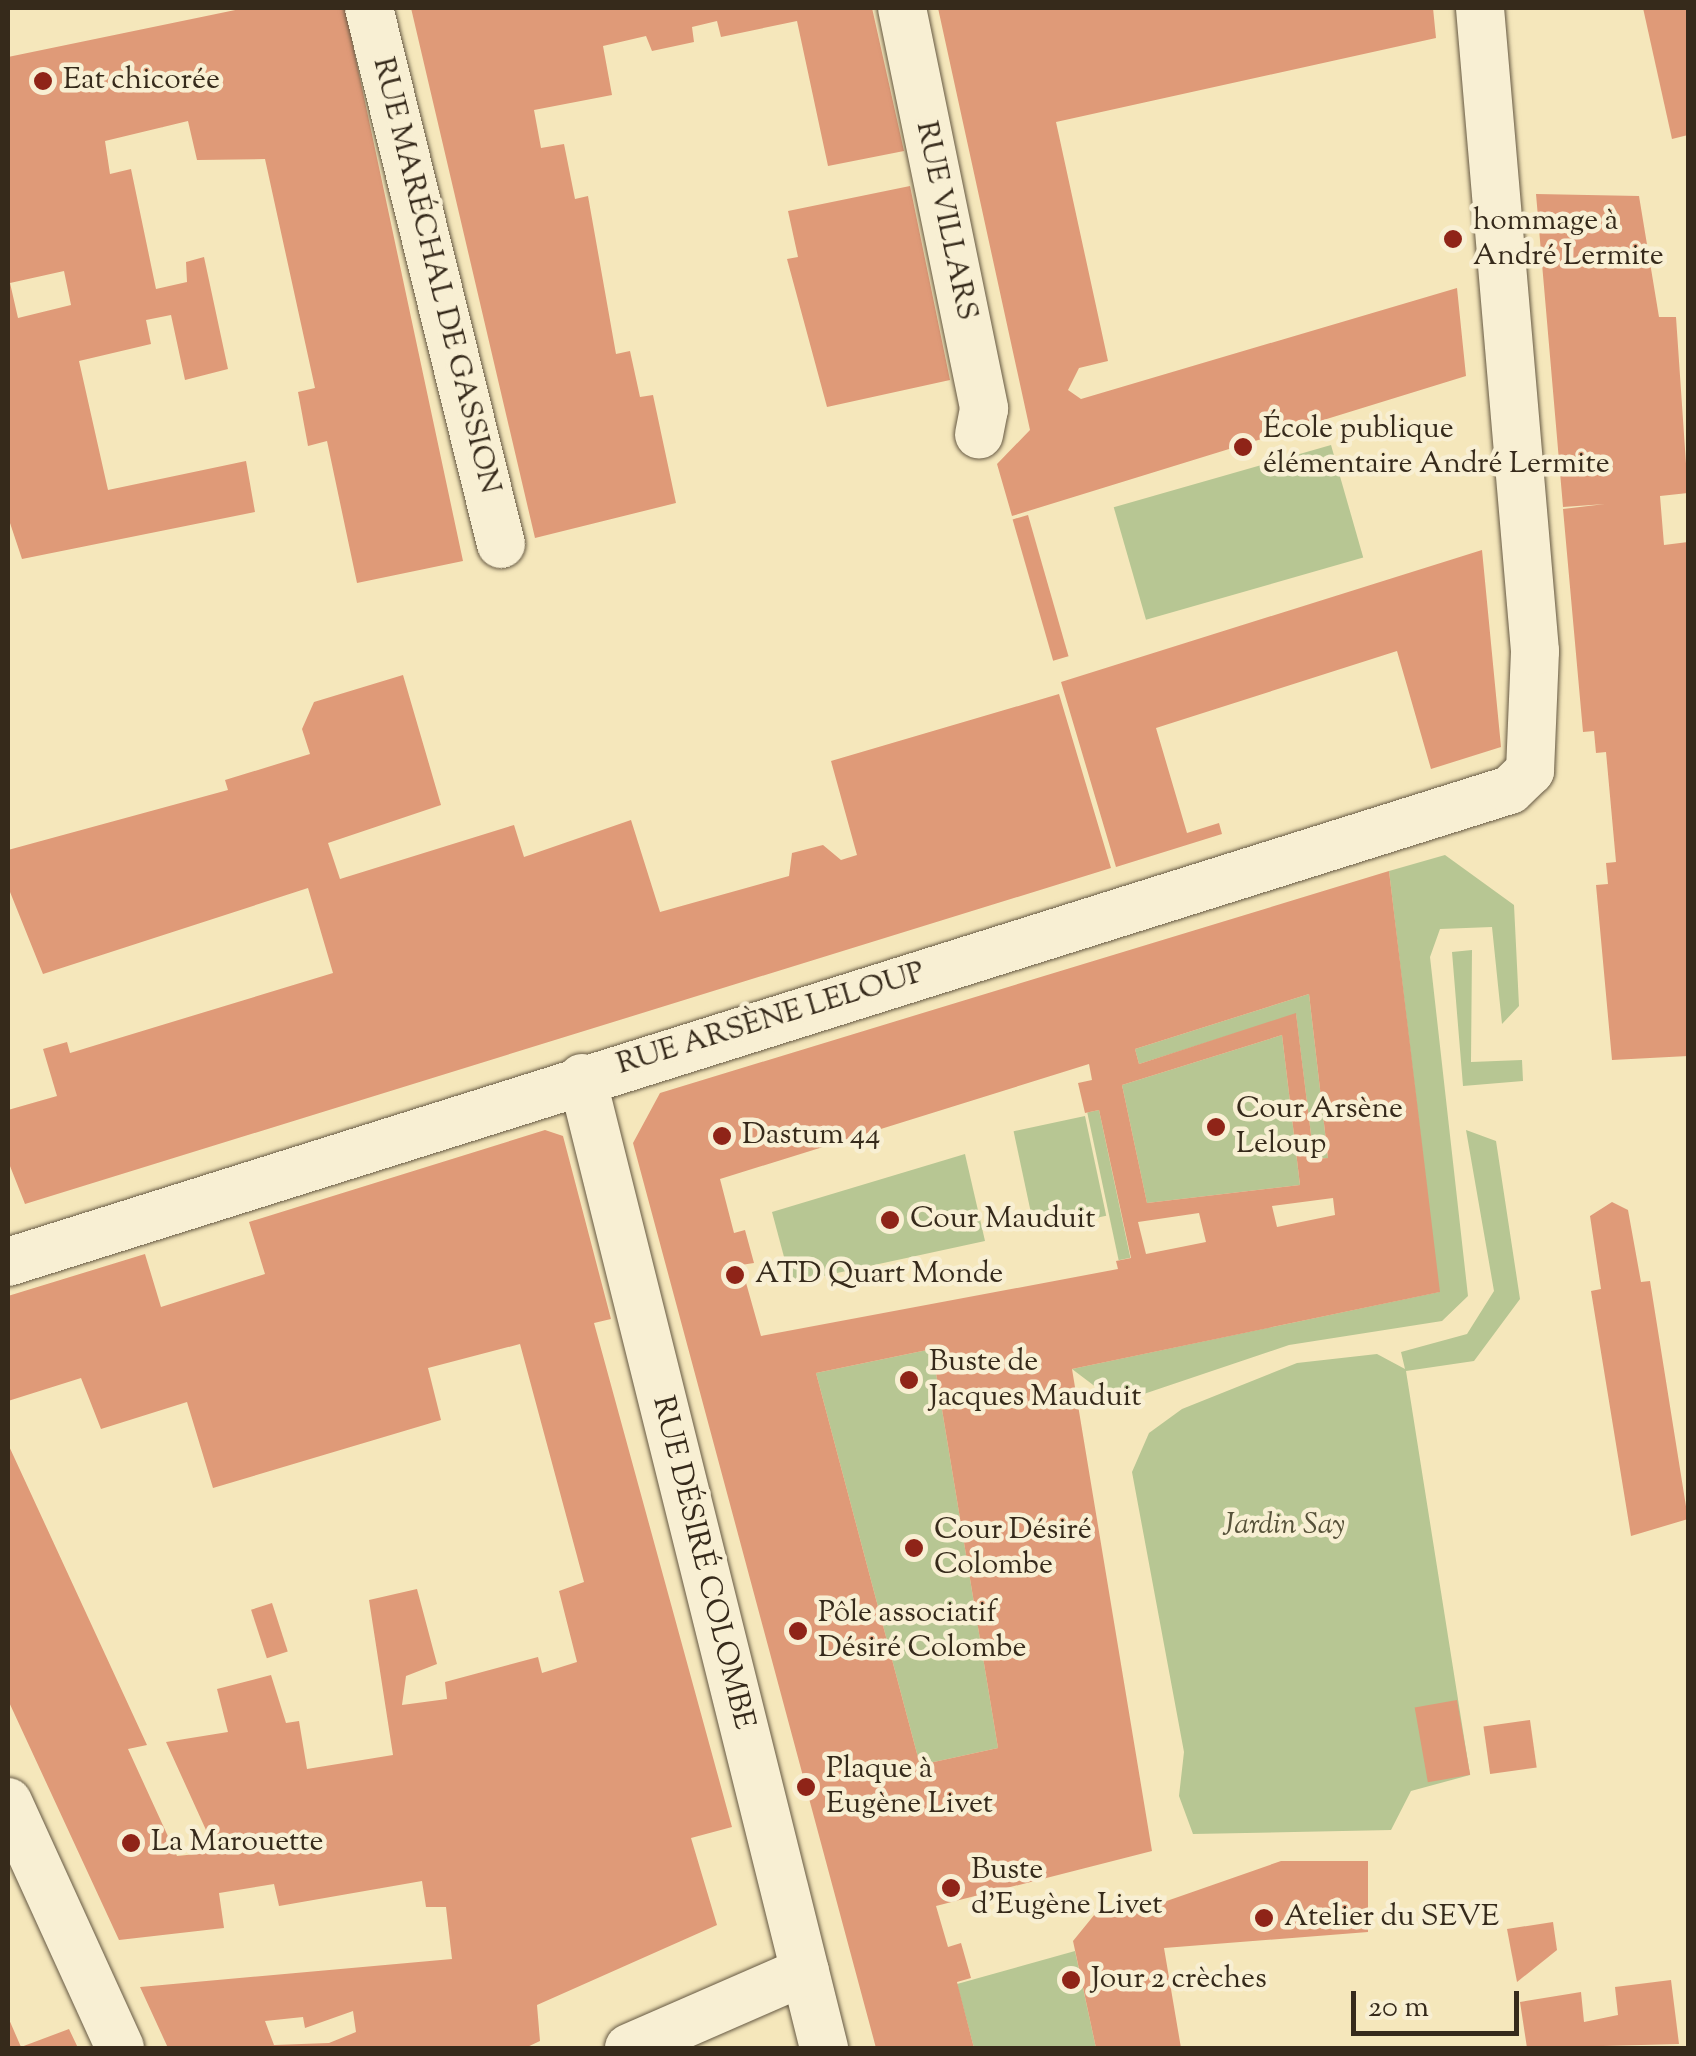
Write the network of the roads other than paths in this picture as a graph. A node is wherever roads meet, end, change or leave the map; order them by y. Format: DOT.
graph roads {
  1 [pos="369,8"];
  2 [pos="902,8"];
  3 [pos="1480,8"];
  4 [pos="979,435"];
  5 [pos="501,544"];
  6 [pos="582,1078"];
  7 [pos="8,1262"];
  8 [pos="8,1802"];
  9 [pos="804,1971"];
  10 [pos="120,2048"];
  11 [pos="629,2048"];
  12 [pos="824,2048"];
  1 -- 5 [label="street, RUE MARÉCHAL DE GASSION"];
  2 -- 4 [label="street, RUE VILLARS"];
  3 -- 6 [label="street, RUE ARSÈNE LELOUP"];
  6 -- 7 [label="street, RUE ARSÈNE LELOUP"];
  6 -- 9 [label="street, RUE DÉSIRÉ COLOMBE"];
  8 -- 10 [label="street"];
  9 -- 11 [label="street"];
  9 -- 12 [label="street, RUE DÉSIRÉ COLOMBE"];
}
